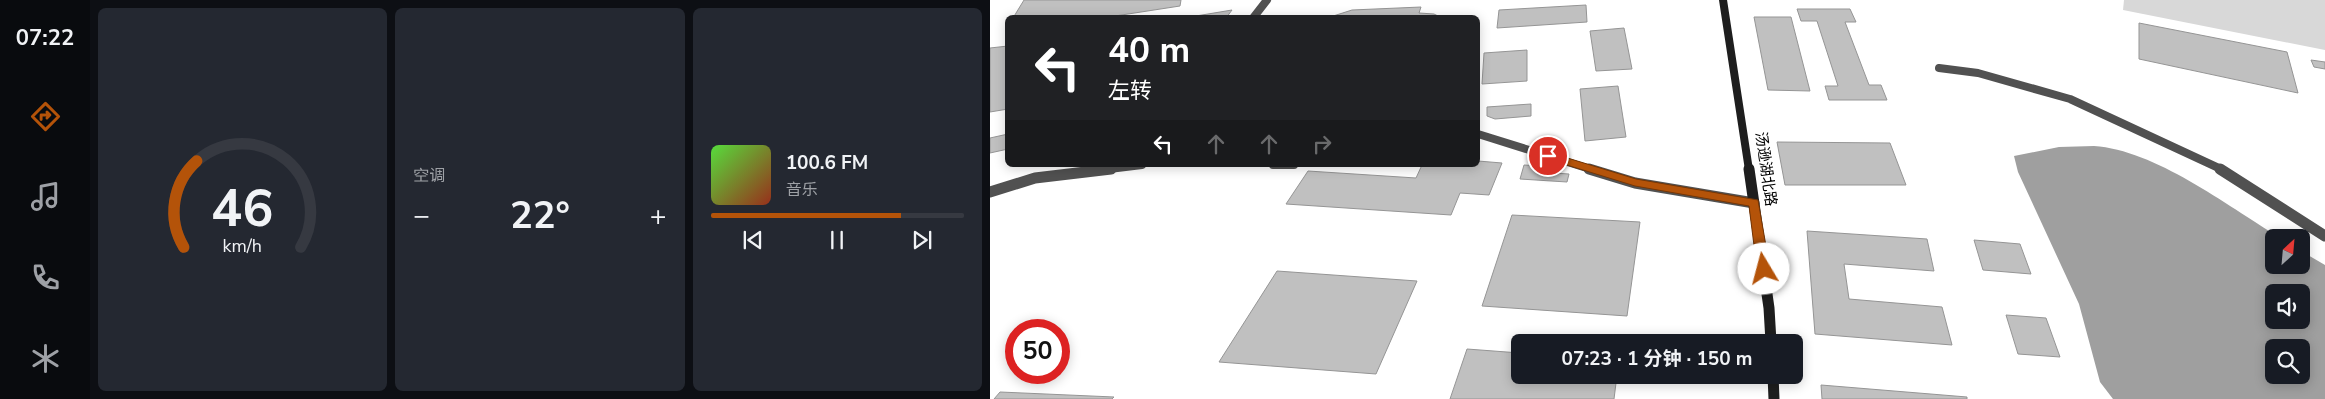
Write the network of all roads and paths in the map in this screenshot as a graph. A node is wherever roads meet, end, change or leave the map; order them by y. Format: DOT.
graph roads {
  1 [pos="1267,0"];
  2 [pos="1722,0"];
  3 [pos="1255,15"];
  4 [pos="1939,68"];
  5 [pos="1480,135"];
  6 [pos="1124,167"];
  7 [pos="990,192"];
  8 [pos="1754,203"];
  9 [pos="2325,236"];
  10 [pos="1771,334"];
  11 [pos="1773,384"];
  12 [pos="1774,399"];
  1 -- 3 [label="street"];
  2 -- 8 [label="main road, 汤逊湖北路"];
  4 -- 9 [label="street"];
  5 -- 8 [label="street"];
  6 -- 7 [label="street"];
  8 -- 10 [label="main road, 汤逊湖北路"];
  11 -- 12 [label="main road"];
}
